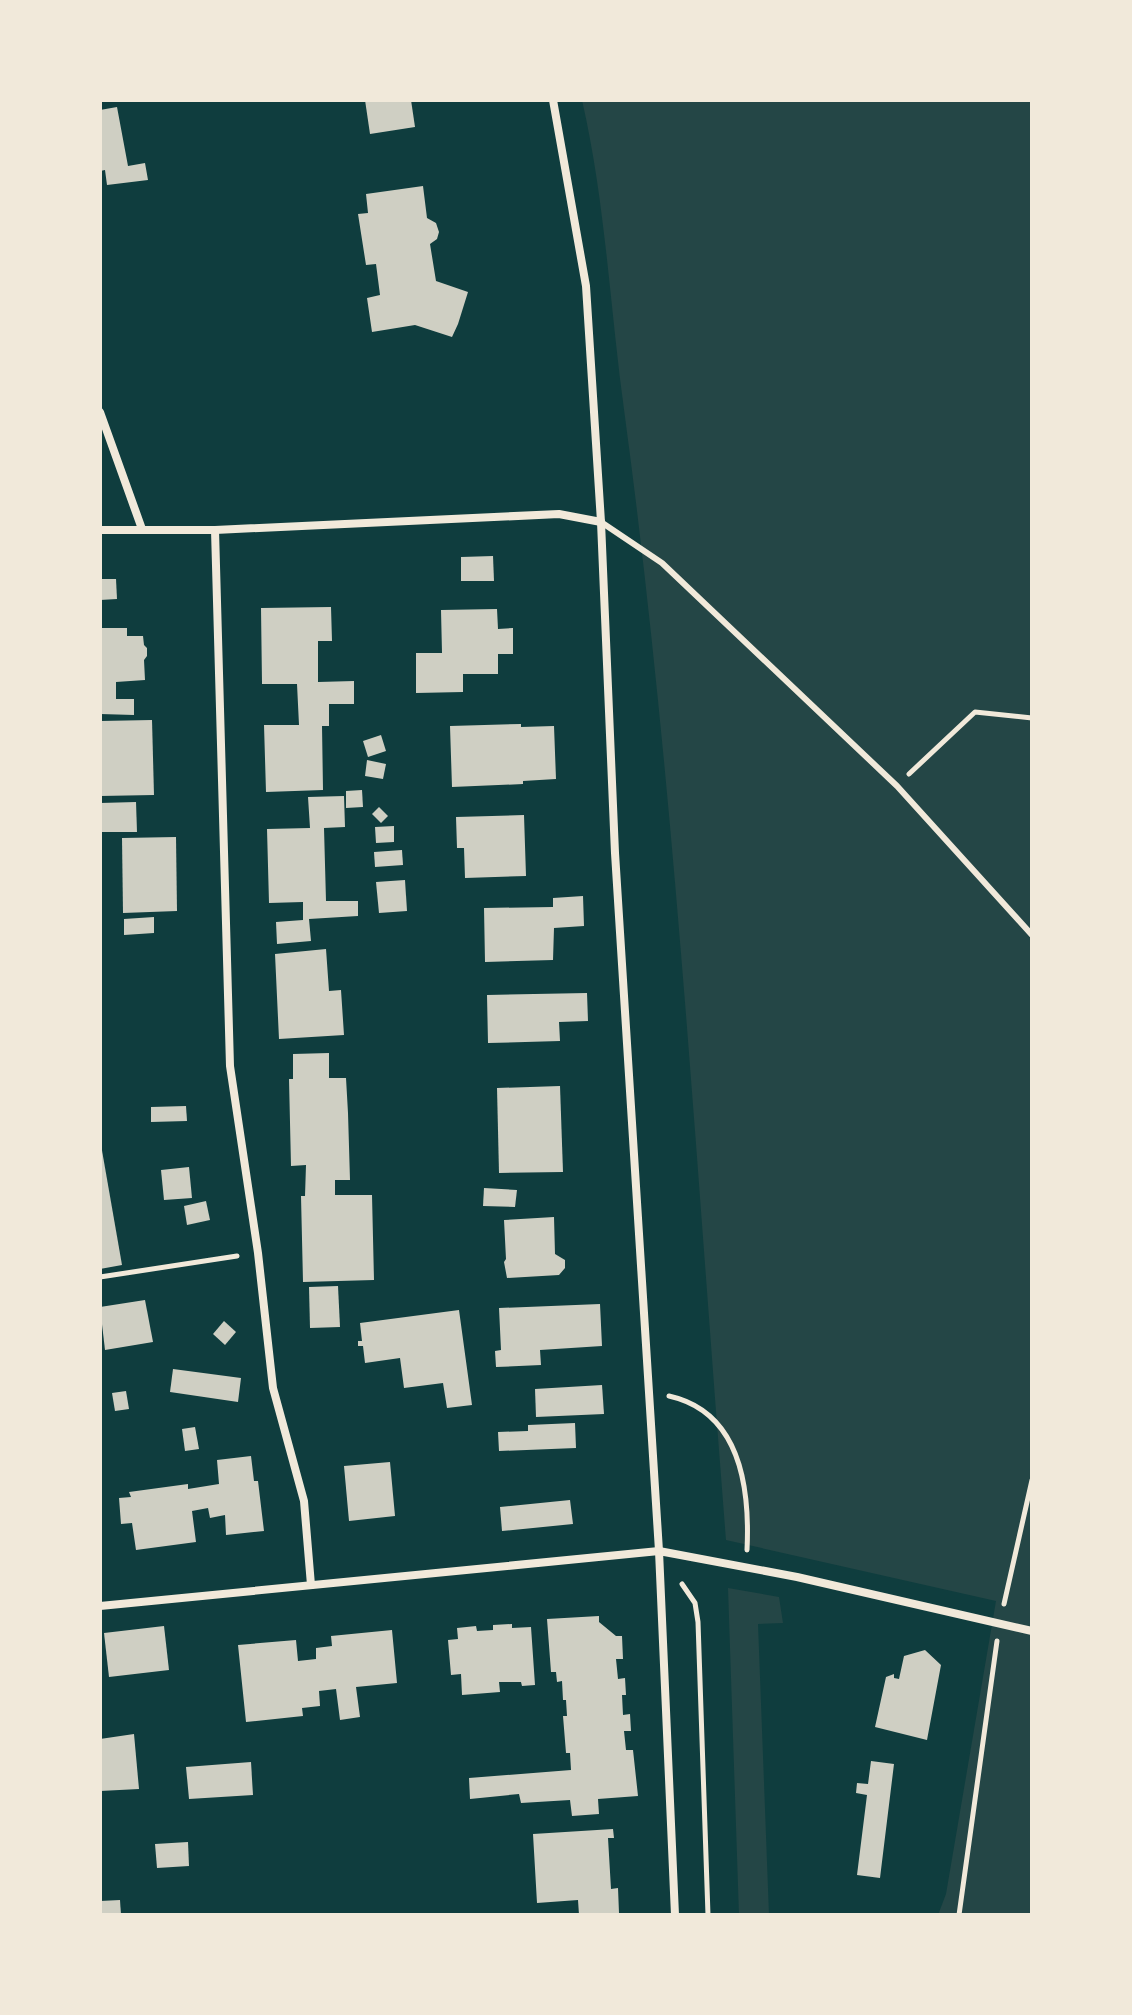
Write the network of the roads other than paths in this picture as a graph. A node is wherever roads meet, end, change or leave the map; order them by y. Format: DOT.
graph roads {
  1 [pos="553,100"];
  2 [pos="100,412"];
  3 [pos="601,522"];
  4 [pos="142,529"];
  5 [pos="100,530"];
  6 [pos="215,530"];
  7 [pos="1032,935"];
  8 [pos="659,1551"];
  9 [pos="311,1585"];
  10 [pos="100,1606"];
  11 [pos="1032,1631"];
  12 [pos="675,1915"];
  1 -- 3 [label="street"];
  2 -- 4 [label="street"];
  3 -- 6 [label="street"];
  3 -- 7 [label="lane"];
  3 -- 8 [label="street"];
  4 -- 5 [label="street"];
  4 -- 6 [label="street"];
  6 -- 9 [label="street"];
  8 -- 9 [label="street"];
  8 -- 11 [label="street"];
  8 -- 12 [label="street"];
  9 -- 10 [label="street"];
}
